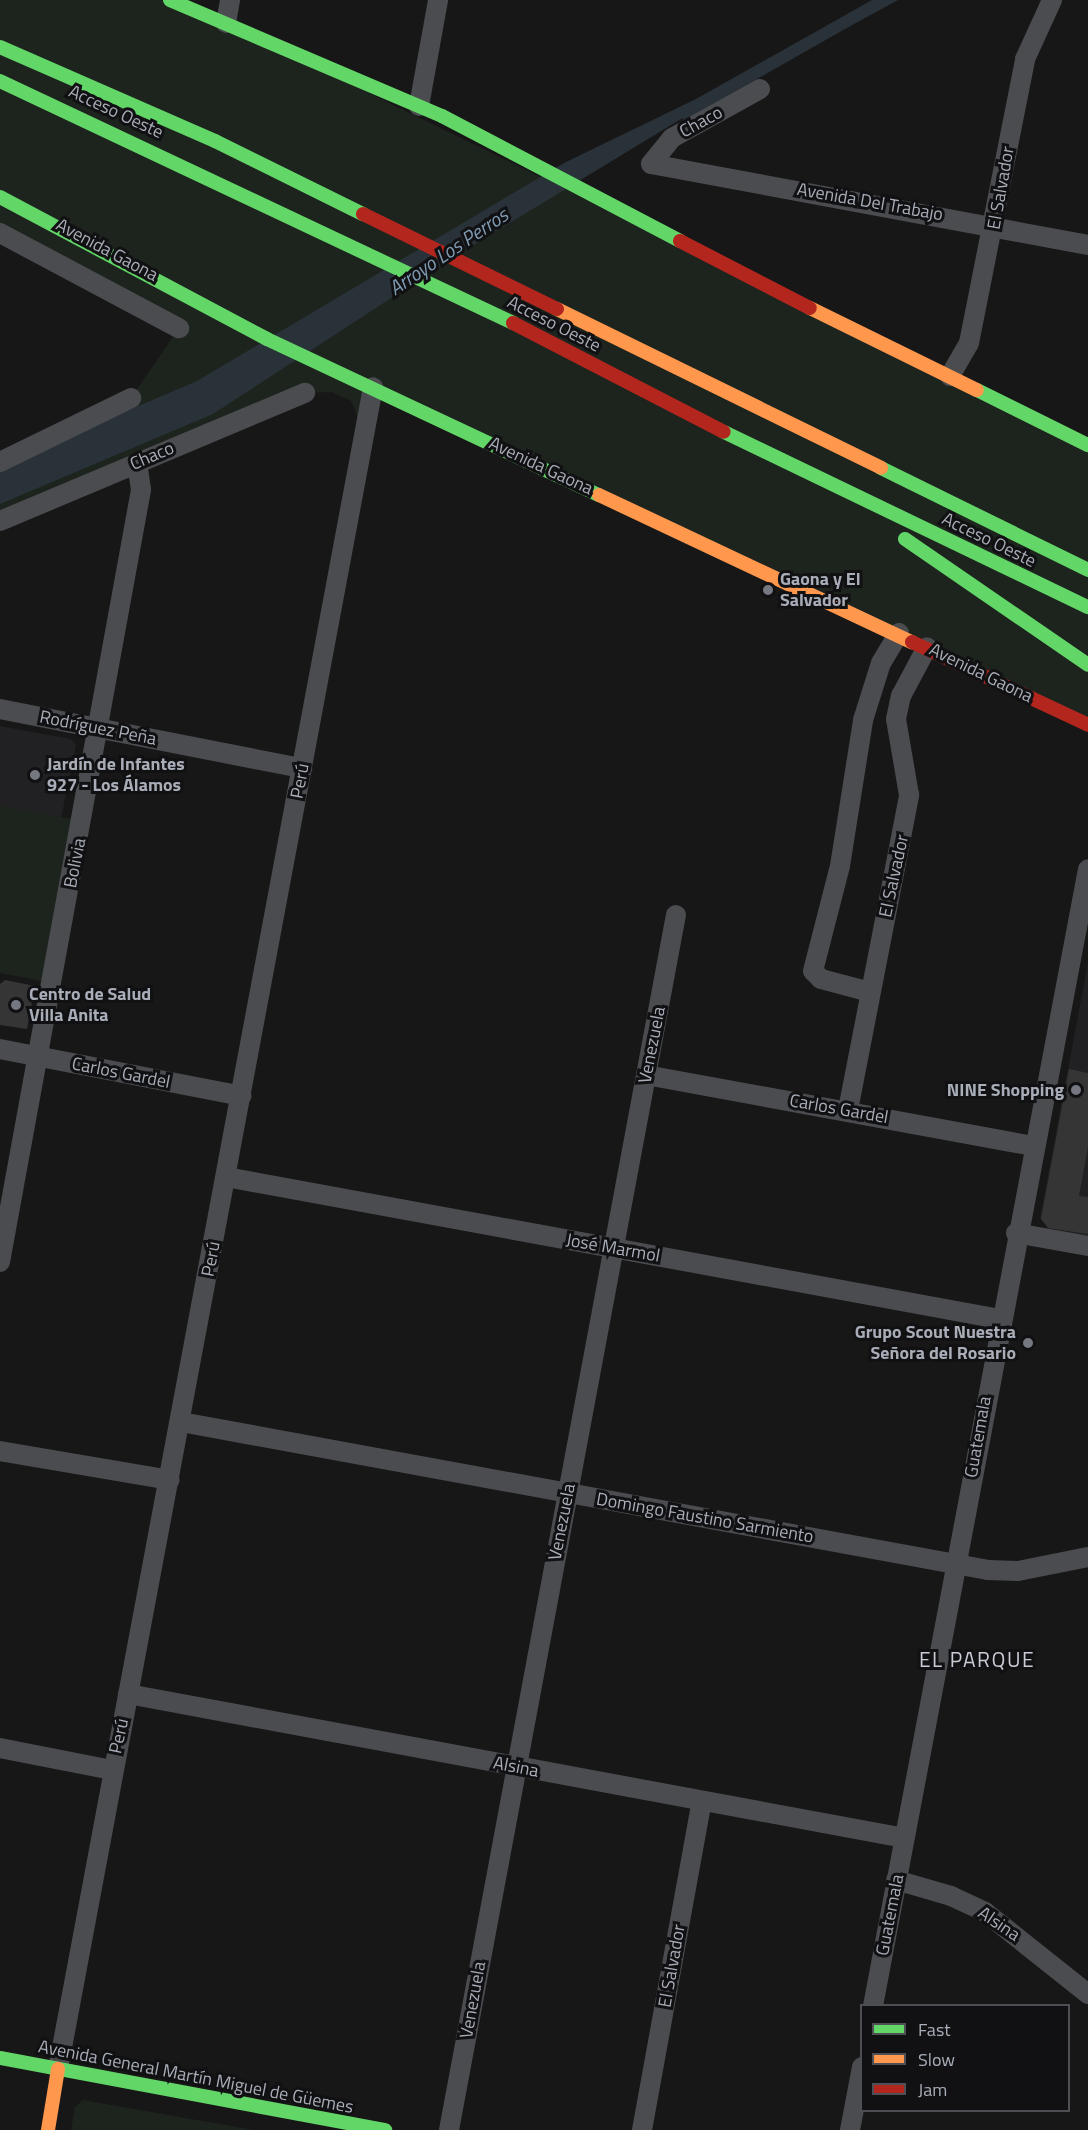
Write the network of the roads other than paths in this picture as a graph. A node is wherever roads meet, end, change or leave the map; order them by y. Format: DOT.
graph roads {
  1 [pos="170,0"];
  2 [pos="230,0"];
  3 [pos="438,0"];
  4 [pos="1052,0"];
  5 [pos="226,23"];
  6 [pos="0,47"];
  7 [pos="0,81"];
  8 [pos="760,89"];
  9 [pos="419,106"];
  10 [pos="651,164"];
  11 [pos="0,197"];
  12 [pos="994,228"];
  13 [pos="0,233"];
  14 [pos="1088,245"];
  15 [pos="179,328"];
  16 [pos="950,376"];
  17 [pos="373,387"];
  18 [pos="305,393"];
  19 [pos="131,398"];
  20 [pos="1088,445"];
  21 [pos="782,461"];
  22 [pos="0,462"];
  23 [pos="137,463"];
  24 [pos="973,515"];
  25 [pos="0,521"];
  26 [pos="1088,553"];
  27 [pos="1088,570"];
  28 [pos="1088,607"];
  29 [pos="899,633"];
  30 [pos="927,647"];
  31 [pos="1088,665"];
  32 [pos="0,709"];
  33 [pos="1088,725"];
  34 [pos="100,729"];
  35 [pos="302,768"];
  36 [pos="1088,870"];
  37 [pos="676,915"];
  38 [pos="870,992"];
  39 [pos="0,1049"];
  40 [pos="39,1057"];
  41 [pos="646,1075"];
  42 [pos="241,1096"];
  43 [pos="848,1110"];
  44 [pos="1032,1146"];
  45 [pos="226,1177"];
  46 [pos="1016,1233"];
  47 [pos="1088,1246"];
  48 [pos="614,1248"];
  49 [pos="0,1262"];
  50 [pos="1000,1320"];
  51 [pos="181,1422"];
  52 [pos="0,1451"];
  53 [pos="170,1480"];
  54 [pos="568,1493"];
  55 [pos="1088,1557"];
  56 [pos="955,1564"];
  57 [pos="128,1694"];
  58 [pos="0,1748"];
  59 [pos="517,1767"];
  60 [pos="112,1770"];
  61 [pos="702,1801"];
  62 [pos="904,1838"];
  63 [pos="896,1880"];
  64 [pos="1088,1994"];
  65 [pos="873,2004"];
  66 [pos="0,2058"];
  67 [pos="58,2069"];
  68 [pos="860,2073"];
  69 [pos="338,2126"];
  70 [pos="48,2130"];
  71 [pos="385,2130"];
  72 [pos="449,2130"];
  73 [pos="642,2130"];
  74 [pos="850,2130"];
  1 -- 5 [label="main road"];
  2 -- 5 [label="street"];
  3 -- 9 [label="street"];
  4 -- 12 [label="street, El Salvador"];
  5 -- 9 [label="main road"];
  6 -- 24 [label="main road, Acceso Oeste"];
  7 -- 21 [label="main road, Acceso Oeste"];
  8 -- 10 [label="street, Chaco"];
  9 -- 16 [label="main road"];
  10 -- 12 [label="street, Avenida Del Trabajo"];
  11 -- 17 [label="main road, Avenida Gaona"];
  12 -- 14 [label="street, Avenida Del Trabajo"];
  12 -- 16 [label="street, El Salvador"];
  13 -- 15 [label="street, Avenida Gaona"];
  16 -- 20 [label="main road"];
  17 -- 29 [label="main road, Avenida Gaona"];
  17 -- 35 [label="street, Perú"];
  18 -- 23 [label="street, Chaco"];
  19 -- 22 [label="street"];
  21 -- 28 [label="main road, Acceso Oeste"];
  21 -- 31 [label="main road"];
  23 -- 25 [label="street, Chaco"];
  23 -- 34 [label="street, Bolivia"];
  24 -- 26 [label="main road"];
  24 -- 27 [label="main road, Acceso Oeste"];
  29 -- 30 [label="main road, Avenida Gaona"];
  29 -- 38 [label="street"];
  30 -- 33 [label="main road, Avenida Gaona"];
  30 -- 38 [label="street, El Salvador"];
  32 -- 34 [label="street, Rodríguez Peña"];
  34 -- 35 [label="street, Rodríguez Peña"];
  34 -- 40 [label="street, Bolivia"];
  35 -- 42 [label="street, Perú"];
  36 -- 44 [label="street, Guatemala"];
  37 -- 41 [label="street, Venezuela"];
  38 -- 43 [label="street, El Salvador"];
  39 -- 40 [label="street, Carlos Gardel"];
  40 -- 42 [label="street, Carlos Gardel"];
  40 -- 49 [label="street, Bolivia"];
  41 -- 43 [label="street, Carlos Gardel"];
  41 -- 48 [label="street, Venezuela"];
  42 -- 45 [label="street, Perú"];
  43 -- 44 [label="street, Carlos Gardel"];
  44 -- 46 [label="street, Guatemala"];
  45 -- 48 [label="street, José Marmol"];
  45 -- 51 [label="street, Perú"];
  46 -- 47 [label="street"];
  46 -- 50 [label="street, Guatemala"];
  48 -- 50 [label="street, José Marmol"];
  48 -- 54 [label="street, Venezuela"];
  50 -- 56 [label="street, Guatemala"];
  51 -- 53 [label="street, Perú"];
  51 -- 54 [label="street, Domingo Faustino Sarmiento"];
  52 -- 53 [label="street"];
  53 -- 57 [label="street, Perú"];
  54 -- 56 [label="street, Domingo Faustino Sarmiento"];
  54 -- 59 [label="street, Venezuela"];
  55 -- 56 [label="street, Domingo Faustino Sarmiento"];
  56 -- 62 [label="street, Guatemala"];
  57 -- 59 [label="street, Alsina"];
  57 -- 60 [label="street, Perú"];
  58 -- 60 [label="street"];
  59 -- 61 [label="street, Alsina"];
  59 -- 72 [label="street, Venezuela"];
  60 -- 67 [label="street, Perú"];
  61 -- 62 [label="street, Alsina"];
  61 -- 73 [label="street, El Salvador"];
  62 -- 63 [label="street, Guatemala"];
  63 -- 64 [label="street, Alsina"];
  63 -- 65 [label="street, Guatemala"];
  66 -- 67 [label="main road, Avenida General Martín Miguel de Güemes"];
  67 -- 69 [label="main road, Avenida General Martín Miguel de Güemes"];
  67 -- 70 [label="main road, Perú"];
  68 -- 74 [label="street"];
  69 -- 71 [label="main road, Avenida General Martín Miguel de Güemes"];
}
